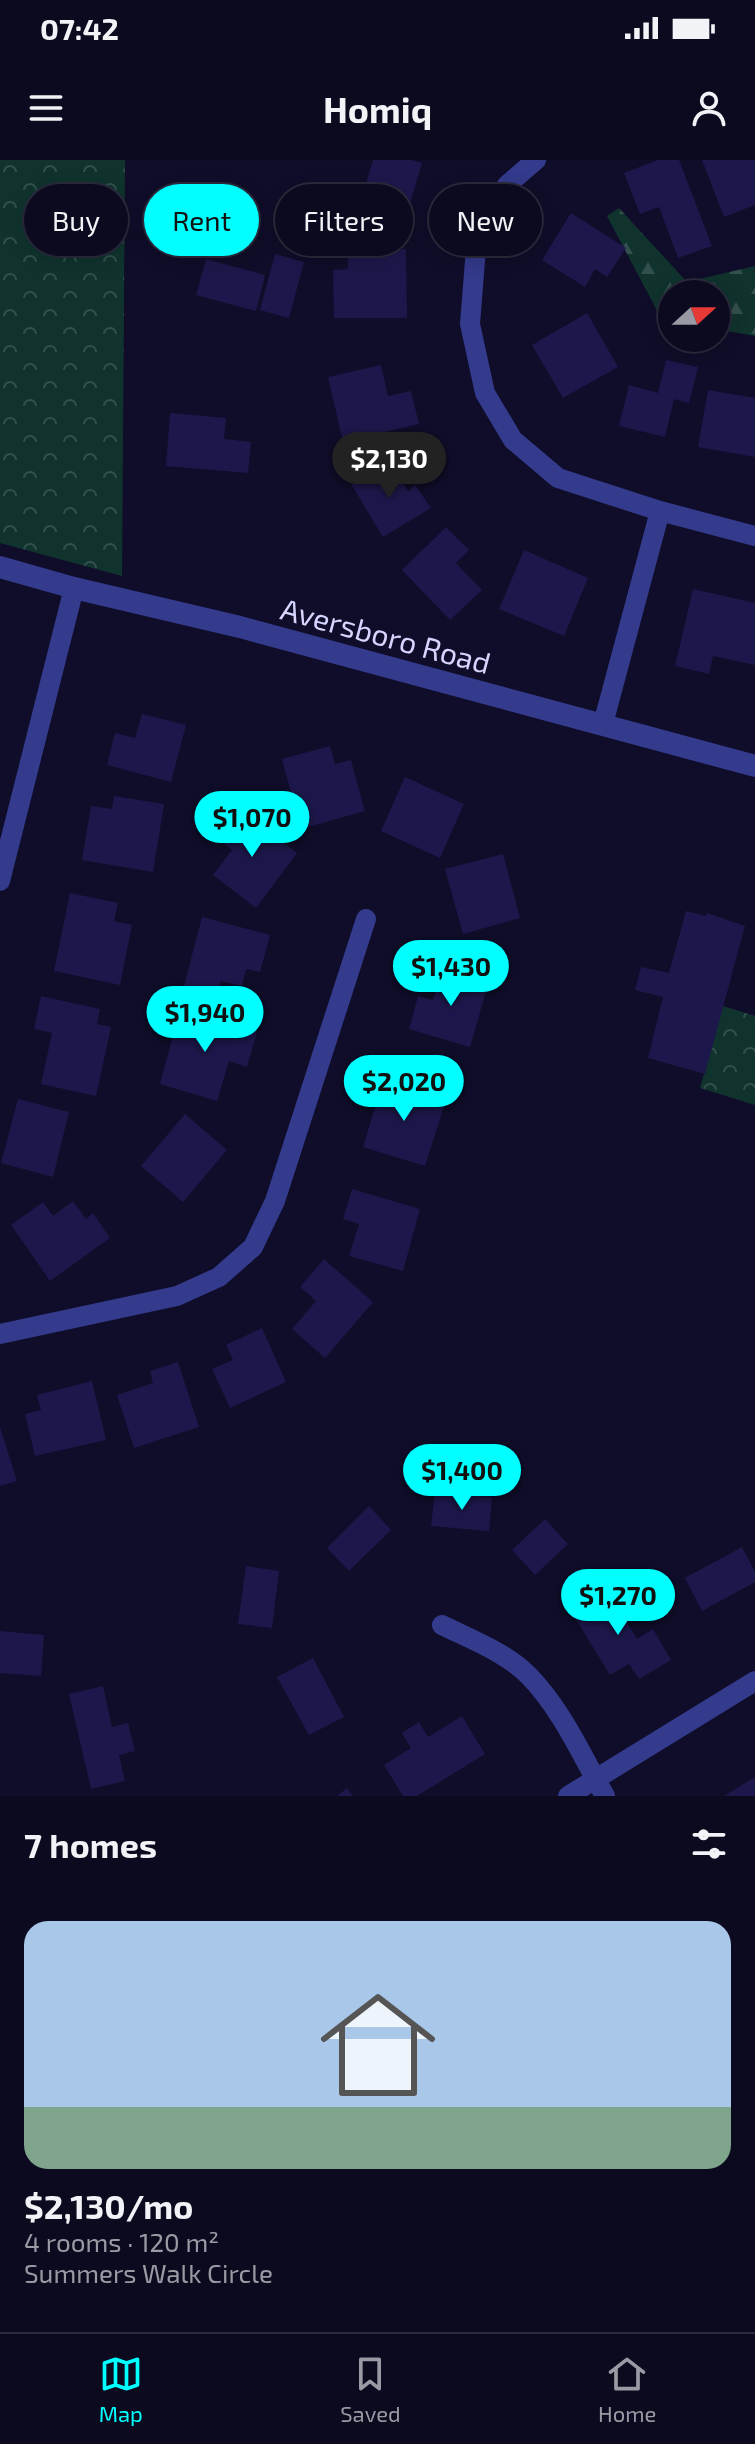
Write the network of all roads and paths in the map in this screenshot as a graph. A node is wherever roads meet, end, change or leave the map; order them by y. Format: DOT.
graph roads {
  1 [pos="536,160"];
  2 [pos="660,511"];
  3 [pos="755,536"];
  4 [pos="0,567"];
  5 [pos="74,588"];
  6 [pos="603,724"];
  7 [pos="755,766"];
  8 [pos="6,834"];
  9 [pos="0,881"];
  10 [pos="366,919"];
  11 [pos="0,1334"];
  12 [pos="442,1625"];
  13 [pos="755,1681"];
  14 [pos="600,1787"];
  15 [pos="568,1796"];
  1 -- 2 [label="street"];
  2 -- 3 [label="street"];
  2 -- 6 [label="street"];
  4 -- 5 [label="street, Aversboro Road"];
  5 -- 6 [label="street, Aversboro Road"];
  5 -- 8 [label="street"];
  6 -- 7 [label="street, Aversboro Road"];
  8 -- 9 [label="street"];
  10 -- 11 [label="street"];
  12 -- 14 [label="street"];
  13 -- 14 [label="street"];
  14 -- 15 [label="street"];
}
